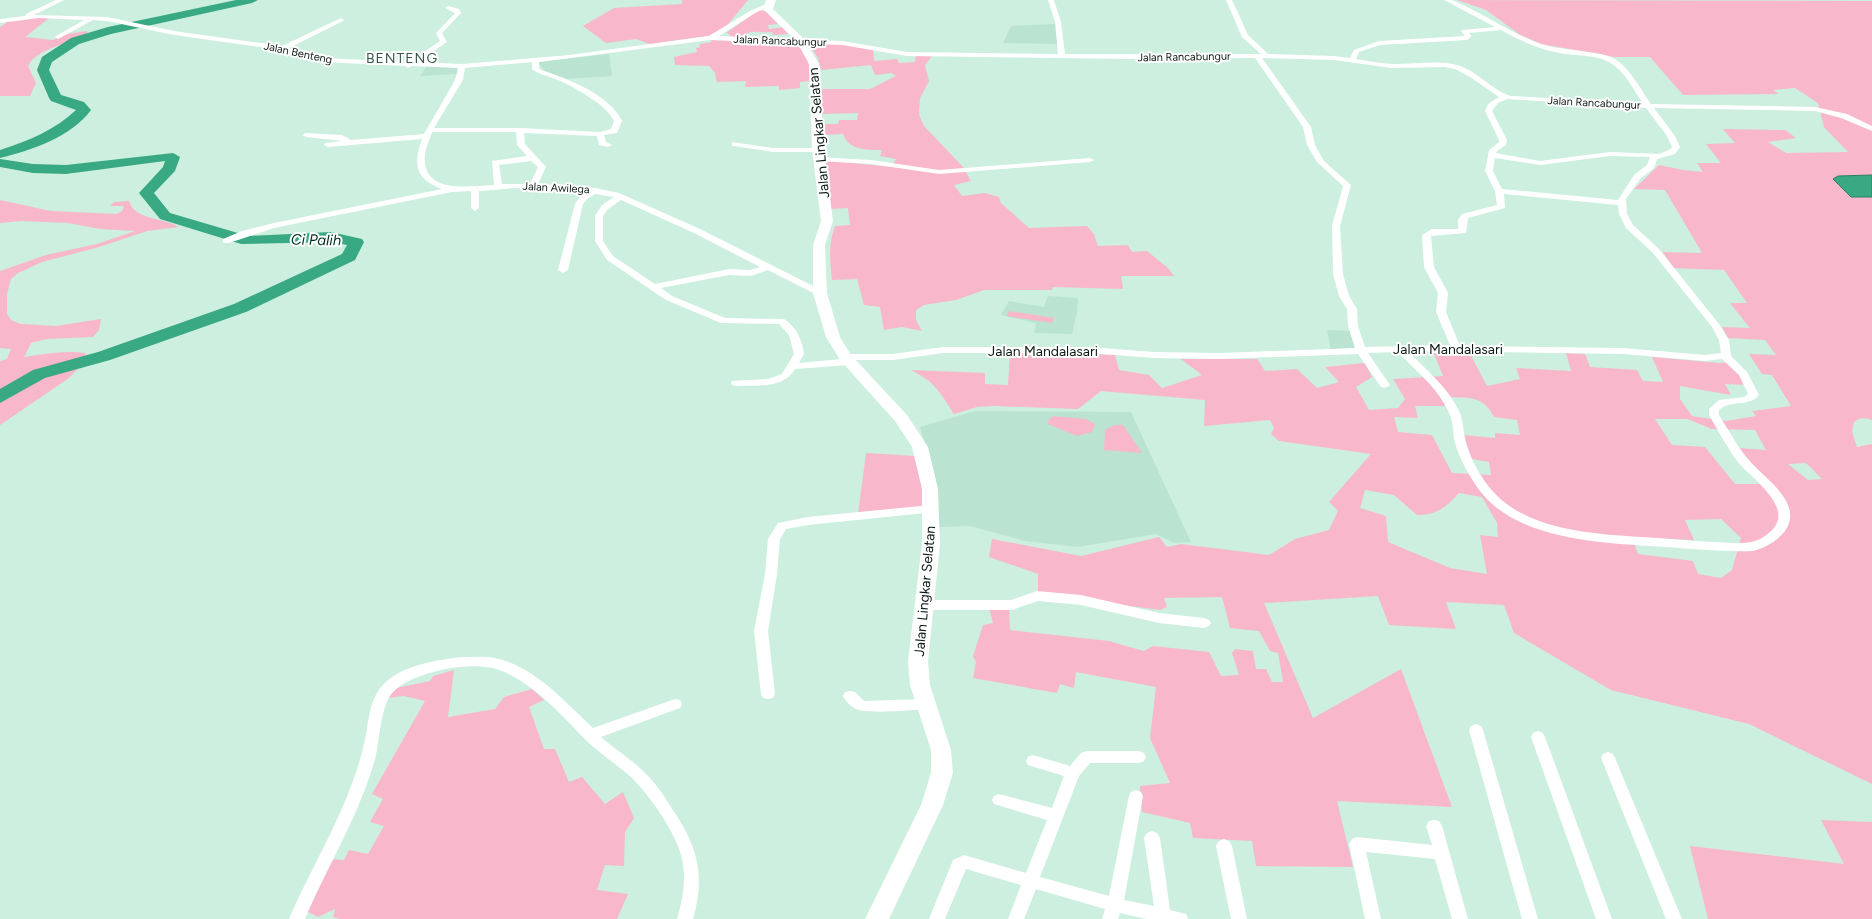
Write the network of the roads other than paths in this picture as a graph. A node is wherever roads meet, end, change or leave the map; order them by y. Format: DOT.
graph roads {
  1 [pos="61,0"];
  2 [pos="1051,0"];
  3 [pos="1229,0"];
  4 [pos="1447,0"];
  5 [pos="769,3"];
  6 [pos="448,8"];
  7 [pos="25,17"];
  8 [pos="93,17"];
  9 [pos="341,20"];
  10 [pos="0,22"];
  11 [pos="1504,28"];
  12 [pos="58,37"];
  13 [pos="710,38"];
  14 [pos="801,41"];
  15 [pos="283,48"];
  16 [pos="1062,56"];
  17 [pos="1262,57"];
  18 [pos="535,60"];
  19 [pos="1352,61"];
  20 [pos="408,66"];
  21 [pos="462,66"];
  22 [pos="1505,97"];
  23 [pos="1648,106"];
  24 [pos="1872,129"];
  25 [pos="520,130"];
  26 [pos="428,133"];
  27 [pos="600,134"];
  28 [pos="306,135"];
  29 [pos="349,142"];
  30 [pos="608,144"];
  31 [pos="735,144"];
  32 [pos="328,145"];
  33 [pos="494,152"];
  34 [pos="818,155"];
  35 [pos="1492,155"];
  36 [pos="1656,155"];
  37 [pos="533,158"];
  38 [pos="1090,160"];
  39 [pos="495,163"];
  40 [pos="533,186"];
  41 [pos="498,187"];
  42 [pos="475,189"];
  43 [pos="452,190"];
  44 [pos="595,190"];
  45 [pos="1499,191"];
  46 [pos="620,197"];
  47 [pos="1621,203"];
  48 [pos="475,208"];
  49 [pos="226,241"];
  50 [pos="768,267"];
  51 [pos="563,270"];
  52 [pos="654,287"];
  53 [pos="820,293"];
  54 [pos="1456,348"];
  55 [pos="1401,349"];
  56 [pos="1361,350"];
  57 [pos="1725,356"];
  58 [pos="847,360"];
  59 [pos="793,366"];
  60 [pos="736,383"];
  61 [pos="1385,385"];
  62 [pos="931,510"];
  63 [pos="924,605"];
  64 [pos="1204,623"];
  65 [pos="768,694"];
  66 [pos="850,696"];
  67 [pos="675,704"];
  68 [pos="926,704"];
  69 [pos="1476,730"];
  70 [pos="590,735"];
  71 [pos="1538,737"];
  72 [pos="1139,757"];
  73 [pos="1608,758"];
  74 [pos="1033,761"];
  75 [pos="1074,772"];
  76 [pos="1136,796"];
  77 [pos="999,800"];
  78 [pos="1057,816"];
  79 [pos="1434,826"];
  80 [pos="1152,838"];
  81 [pos="1224,846"];
  82 [pos="1441,853"];
  83 [pos="1029,882"];
  84 [pos="1112,912"];
  85 [pos="1163,914"];
  86 [pos="297,919"];
  87 [pos="685,919"];
  88 [pos="877,919"];
  89 [pos="937,919"];
  90 [pos="1016,919"];
  91 [pos="1180,919"];
  92 [pos="1239,919"];
  93 [pos="1373,919"];
  94 [pos="1460,919"];
  95 [pos="1530,919"];
  96 [pos="1604,919"];
  97 [pos="1674,919"];
  1 -- 7 [label="street"];
  2 -- 16 [label="street"];
  3 -- 17 [label="street"];
  4 -- 11 [label="street"];
  5 -- 13 [label="street, Jalan Benteng"];
  5 -- 14 [label="street, Jalan Lingkar Selatan"];
  6 -- 20 [label="street"];
  7 -- 8 [label="street, Jalan Benteng"];
  7 -- 10 [label="street, Jalan Benteng"];
  8 -- 12 [label="street"];
  8 -- 15 [label="street, Jalan Benteng"];
  9 -- 15 [label="street"];
  11 -- 19 [label="street"];
  11 -- 23 [label="street"];
  13 -- 14 [label="street, Jalan Rancabungur"];
  13 -- 18 [label="street, Jalan Benteng"];
  14 -- 16 [label="street, Jalan Rancabungur"];
  14 -- 34 [label="street, Jalan Lingkar Selatan"];
  15 -- 20 [label="street, Jalan Benteng"];
  16 -- 17 [label="street, Jalan Rancabungur"];
  17 -- 19 [label="street, Jalan Rancabungur"];
  17 -- 56 [label="street"];
  18 -- 21 [label="street, Jalan Benteng"];
  18 -- 27 [label="street"];
  19 -- 22 [label="street, Jalan Rancabungur"];
  20 -- 21 [label="street, Jalan Benteng"];
  21 -- 26 [label="street, Jalan Awilega"];
  22 -- 23 [label="street, Jalan Rancabungur"];
  22 -- 35 [label="street"];
  23 -- 24 [label="street, Jalan Rancabungur"];
  23 -- 36 [label="street"];
  25 -- 26 [label="street"];
  25 -- 27 [label="street"];
  25 -- 37 [label="street"];
  26 -- 29 [label="street"];
  26 -- 43 [label="street, Jalan Awilega"];
  27 -- 30 [label="street"];
  28 -- 29 [label="street"];
  29 -- 32 [label="street"];
  31 -- 34 [label="street"];
  33 -- 39 [label="street"];
  34 -- 38 [label="street"];
  34 -- 53 [label="street, Jalan Lingkar Selatan"];
  35 -- 36 [label="street"];
  35 -- 45 [label="street"];
  36 -- 47 [label="street"];
  37 -- 39 [label="street"];
  37 -- 40 [label="street"];
  39 -- 41 [label="street"];
  40 -- 41 [label="street, Jalan Awilega"];
  40 -- 44 [label="street, Jalan Awilega"];
  41 -- 42 [label="street, Jalan Awilega"];
  42 -- 43 [label="street, Jalan Awilega"];
  42 -- 48 [label="street"];
  43 -- 49 [label="street"];
  44 -- 46 [label="street, Jalan Awilega"];
  44 -- 51 [label="street"];
  45 -- 47 [label="street"];
  45 -- 54 [label="street"];
  46 -- 50 [label="street, Jalan Awilega"];
  46 -- 52 [label="street"];
  47 -- 57 [label="street"];
  50 -- 52 [label="street"];
  50 -- 53 [label="street, Jalan Awilega"];
  52 -- 59 [label="street"];
  53 -- 58 [label="street, Jalan Lingkar Selatan"];
  54 -- 55 [label="street, Jalan Mandalasari"];
  54 -- 57 [label="street, Jalan Mandalasari"];
  55 -- 56 [label="street, Jalan Mandalasari"];
  55 -- 57 [label="street"];
  56 -- 58 [label="street, Jalan Mandalasari"];
  56 -- 61 [label="street"];
  58 -- 59 [label="street, Jalan Mandalasari"];
  58 -- 62 [label="street, Jalan Lingkar Selatan"];
  59 -- 60 [label="street"];
  62 -- 63 [label="street, Jalan Lingkar Selatan"];
  62 -- 65 [label="street"];
  63 -- 64 [label="street"];
  63 -- 68 [label="street, Jalan Lingkar Selatan"];
  66 -- 68 [label="street"];
  67 -- 70 [label="street"];
  68 -- 88 [label="street, Jalan Lingkar Selatan"];
  69 -- 95 [label="street"];
  70 -- 86 [label="street"];
  70 -- 87 [label="street"];
  71 -- 96 [label="street"];
  72 -- 75 [label="street"];
  73 -- 97 [label="street"];
  74 -- 75 [label="street"];
  75 -- 78 [label="street"];
  76 -- 84 [label="street"];
  77 -- 78 [label="street"];
  78 -- 83 [label="street"];
  79 -- 82 [label="street"];
  80 -- 85 [label="street"];
  81 -- 92 [label="street"];
  82 -- 93 [label="street"];
  82 -- 94 [label="street"];
  83 -- 84 [label="street"];
  83 -- 89 [label="street"];
  83 -- 90 [label="street"];
  84 -- 85 [label="street"];
  85 -- 91 [label="street"];
}
